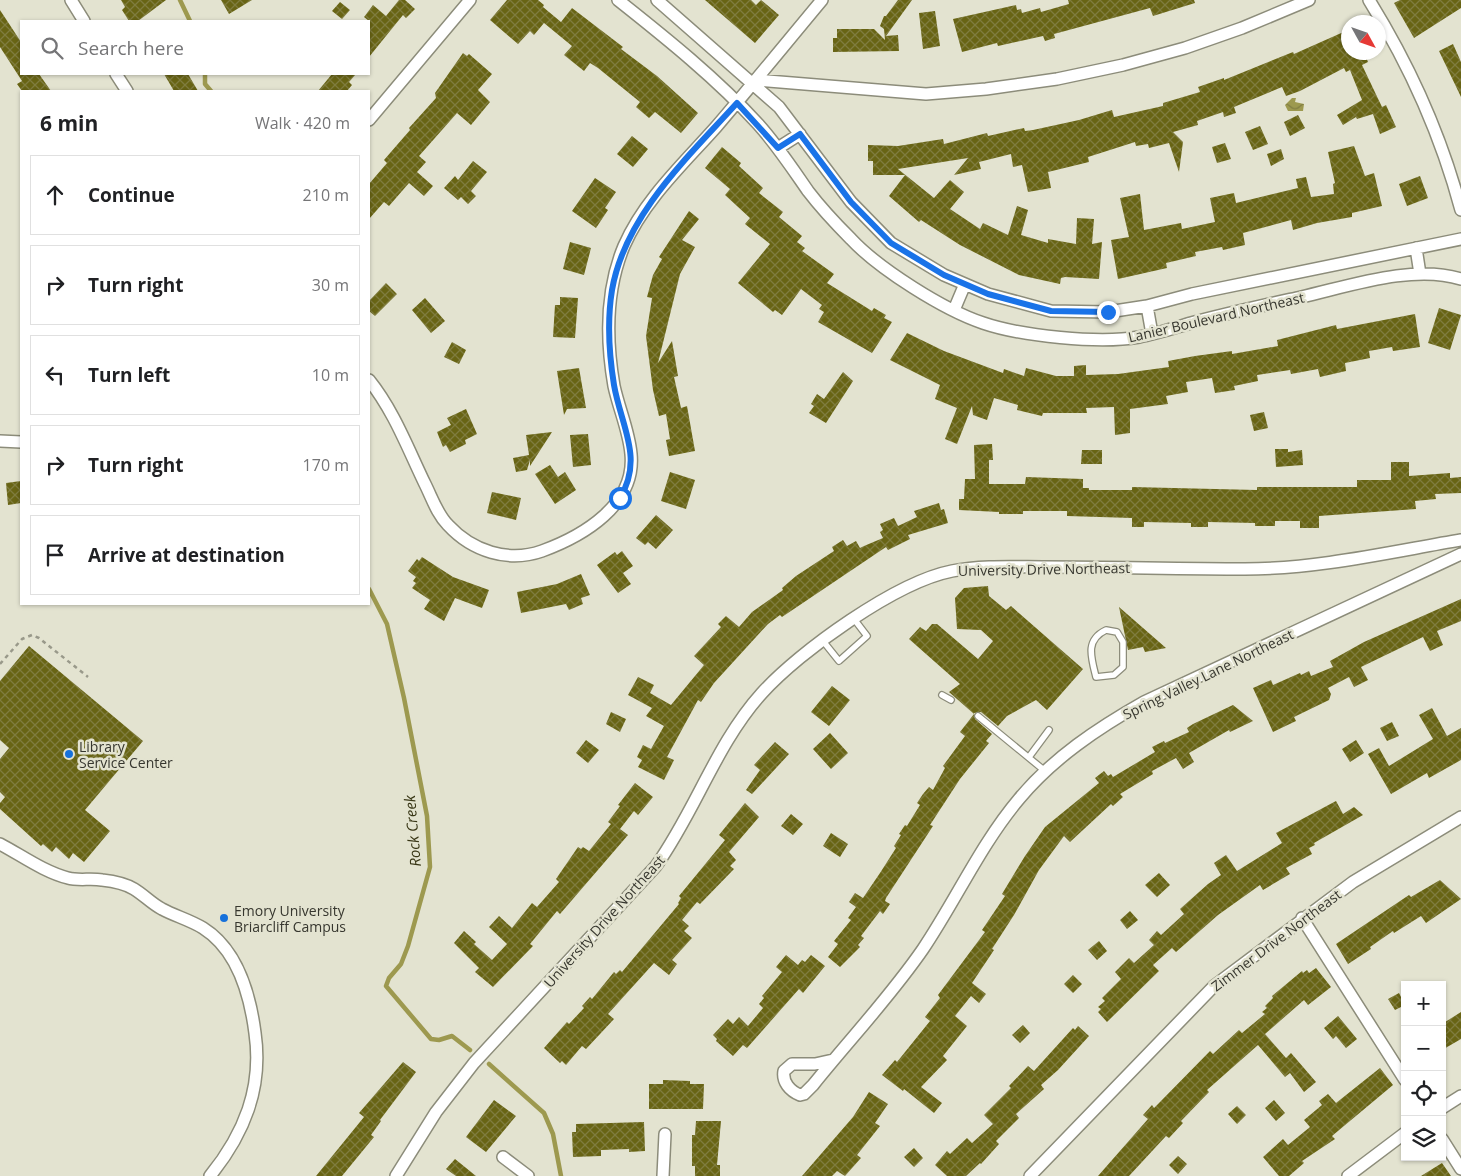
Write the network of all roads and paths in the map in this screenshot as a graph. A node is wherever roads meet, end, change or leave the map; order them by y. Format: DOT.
graph roads {
  1 [pos="71,0"];
  2 [pos="470,0"];
  3 [pos="618,0"];
  4 [pos="656,0"];
  5 [pos="822,0"];
  6 [pos="1309,0"];
  7 [pos="1369,0"];
  8 [pos="83,20"];
  9 [pos="117,75"];
  10 [pos="755,82"];
  11 [pos="126,90"];
  12 [pos="737,103"];
  13 [pos="370,119"];
  14 [pos="800,134"];
  15 [pos="778,148"];
  16 [pos="1461,210"];
  17 [pos="1461,239"];
  18 [pos="1416,248"];
  19 [pos="1420,274"];
  20 [pos="1461,279"];
  21 [pos="965,284"];
  22 [pos="1147,306"];
  23 [pos="954,310"];
  24 [pos="1152,334"];
  25 [pos="370,382"];
  26 [pos="0,441"];
  27 [pos="20,442"];
  28 [pos="1461,540"];
  29 [pos="1461,554"];
  30 [pos="854,619"];
  31 [pos="823,641"];
  32 [pos="1123,642"];
  33 [pos="0,664"];
  34 [pos="88,677"];
  35 [pos="942,695"];
  36 [pos="951,700"];
  37 [pos="978,716"];
  38 [pos="1049,730"];
  39 [pos="1029,757"];
  40 [pos="1045,771"];
  41 [pos="1461,817"];
  42 [pos="0,844"];
  43 [pos="1302,918"];
  44 [pos="833,1060"];
  45 [pos="1401,1074"];
  46 [pos="1461,1096"];
  47 [pos="1446,1105"];
  48 [pos="664,1134"];
  49 [pos="1401,1136"];
  50 [pos="1446,1145"];
  51 [pos="503,1156"];
  52 [pos="1461,1169"];
  53 [pos="210,1176"];
  54 [pos="396,1176"];
  55 [pos="528,1176"];
  56 [pos="663,1176"];
  57 [pos="1030,1176"];
  58 [pos="1348,1176"];
  1 -- 8 [label="street"];
  2 -- 13 [label="street"];
  3 -- 12 [label="street, Lanier Boulevard Northeast"];
  4 -- 10 [label="street, Lanier Boulevard Northeast"];
  5 -- 10 [label="street"];
  6 -- 10 [label="street"];
  7 -- 16 [label="street"];
  9 -- 11 [label="street"];
  10 -- 12 [label="street"];
  10 -- 14 [label="street, Lanier Boulevard Northeast"];
  12 -- 15 [label="street, Lanier Boulevard Northeast"];
  12 -- 25 [label="street"];
  14 -- 15 [label="street"];
  14 -- 21 [label="street, Lanier Boulevard Northeast"];
  15 -- 23 [label="street, Lanier Boulevard Northeast"];
  17 -- 18 [label="street, Lanier Boulevard Northeast"];
  18 -- 19 [label="street"];
  18 -- 22 [label="street, Lanier Boulevard Northeast"];
  19 -- 20 [label="street, Lanier Boulevard Northeast"];
  19 -- 24 [label="street, Lanier Boulevard Northeast"];
  21 -- 22 [label="street, Lanier Boulevard Northeast"];
  21 -- 23 [label="street"];
  22 -- 24 [label="street"];
  23 -- 24 [label="street, Lanier Boulevard Northeast"];
  26 -- 27 [label="street"];
  28 -- 30 [label="street, University Drive Northeast"];
  29 -- 40 [label="street, Spring Valley Lane Northeast"];
  30 -- 31 [label="street, University Drive Northeast"];
  30 -- 31 [label="lane"];
  31 -- 54 [label="street, University Drive Northeast"];
  32 -- 32 [label="lane"];
  33 -- 34 [label="path"];
  35 -- 36 [label="lane"];
  37 -- 39 [label="lane"];
  38 -- 39 [label="lane"];
  39 -- 40 [label="lane"];
  40 -- 44 [label="street, Spring Valley Lane Northeast"];
  41 -- 43 [label="street, Zimmer Drive Northeast"];
  42 -- 53 [label="street"];
  43 -- 45 [label="street"];
  43 -- 57 [label="street, Zimmer Drive Northeast"];
  46 -- 47 [label="street"];
  48 -- 56 [label="street"];
  49 -- 58 [label="street"];
  50 -- 52 [label="street"];
  51 -- 55 [label="street"];
}
